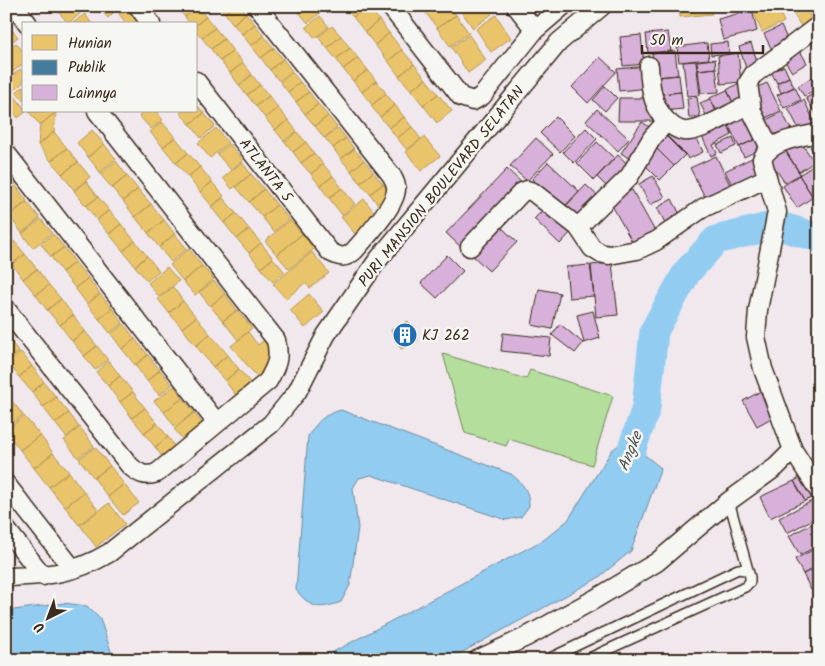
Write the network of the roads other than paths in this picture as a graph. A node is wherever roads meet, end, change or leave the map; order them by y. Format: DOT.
graph roads {
  1 [pos="15,6"];
  2 [pos="138,6"];
  3 [pos="257,6"];
  4 [pos="390,6"];
  5 [pos="516,6"];
  6 [pos="563,6"];
  7 [pos="602,6"];
  8 [pos="27,22"];
  9 [pos="150,22"];
  10 [pos="819,24"];
  11 [pos="535,30"];
  12 [pos="649,66"];
  13 [pos="198,84"];
  14 [pos="98,112"];
  15 [pos="752,112"];
  16 [pos="666,122"];
  17 [pos="819,133"];
  18 [pos="770,148"];
  19 [pos="6,153"];
  20 [pos="767,178"];
  21 [pos="578,227"];
  22 [pos="470,247"];
  23 [pos="6,309"];
  24 [pos="217,423"];
  25 [pos="793,450"];
  26 [pos="814,472"];
  27 [pos="6,484"];
  28 [pos="819,491"];
  29 [pos="729,501"];
  30 [pos="6,529"];
  31 [pos="73,569"];
  32 [pos="749,573"];
  33 [pos="43,576"];
  34 [pos="6,577"];
  35 [pos="658,607"];
  36 [pos="666,622"];
  37 [pos="477,660"];
  38 [pos="546,660"];
  39 [pos="586,660"];
  1 -- 8 [label="street"];
  2 -- 9 [label="street"];
  3 -- 13 [label="street, ATLANTA 5"];
  4 -- 11 [label="street"];
  5 -- 11 [label="street"];
  6 -- 11 [label="street"];
  7 -- 31 [label="street, PURI MANSION BOULEVARD SELATAN"];
  10 -- 15 [label="street"];
  12 -- 16 [label="street"];
  14 -- 24 [label="street"];
  15 -- 16 [label="street"];
  15 -- 18 [label="street"];
  16 -- 21 [label="street"];
  17 -- 18 [label="street"];
  18 -- 20 [label="street"];
  19 -- 24 [label="street"];
  20 -- 21 [label="street"];
  20 -- 25 [label="street"];
  21 -- 22 [label="street"];
  23 -- 24 [label="street"];
  25 -- 26 [label="street"];
  25 -- 29 [label="street"];
  26 -- 28 [label="street"];
  27 -- 31 [label="street"];
  29 -- 32 [label="lane"];
  29 -- 37 [label="street"];
  30 -- 33 [label="street"];
  31 -- 33 [label="street, PURI MANSION BOULEVARD SELATAN"];
  32 -- 35 [label="lane"];
  32 -- 36 [label="lane"];
  33 -- 34 [label="street, PURI MANSION BOULEVARD SELATAN"];
  35 -- 36 [label="lane"];
  35 -- 38 [label="lane"];
  36 -- 39 [label="lane"];
}
